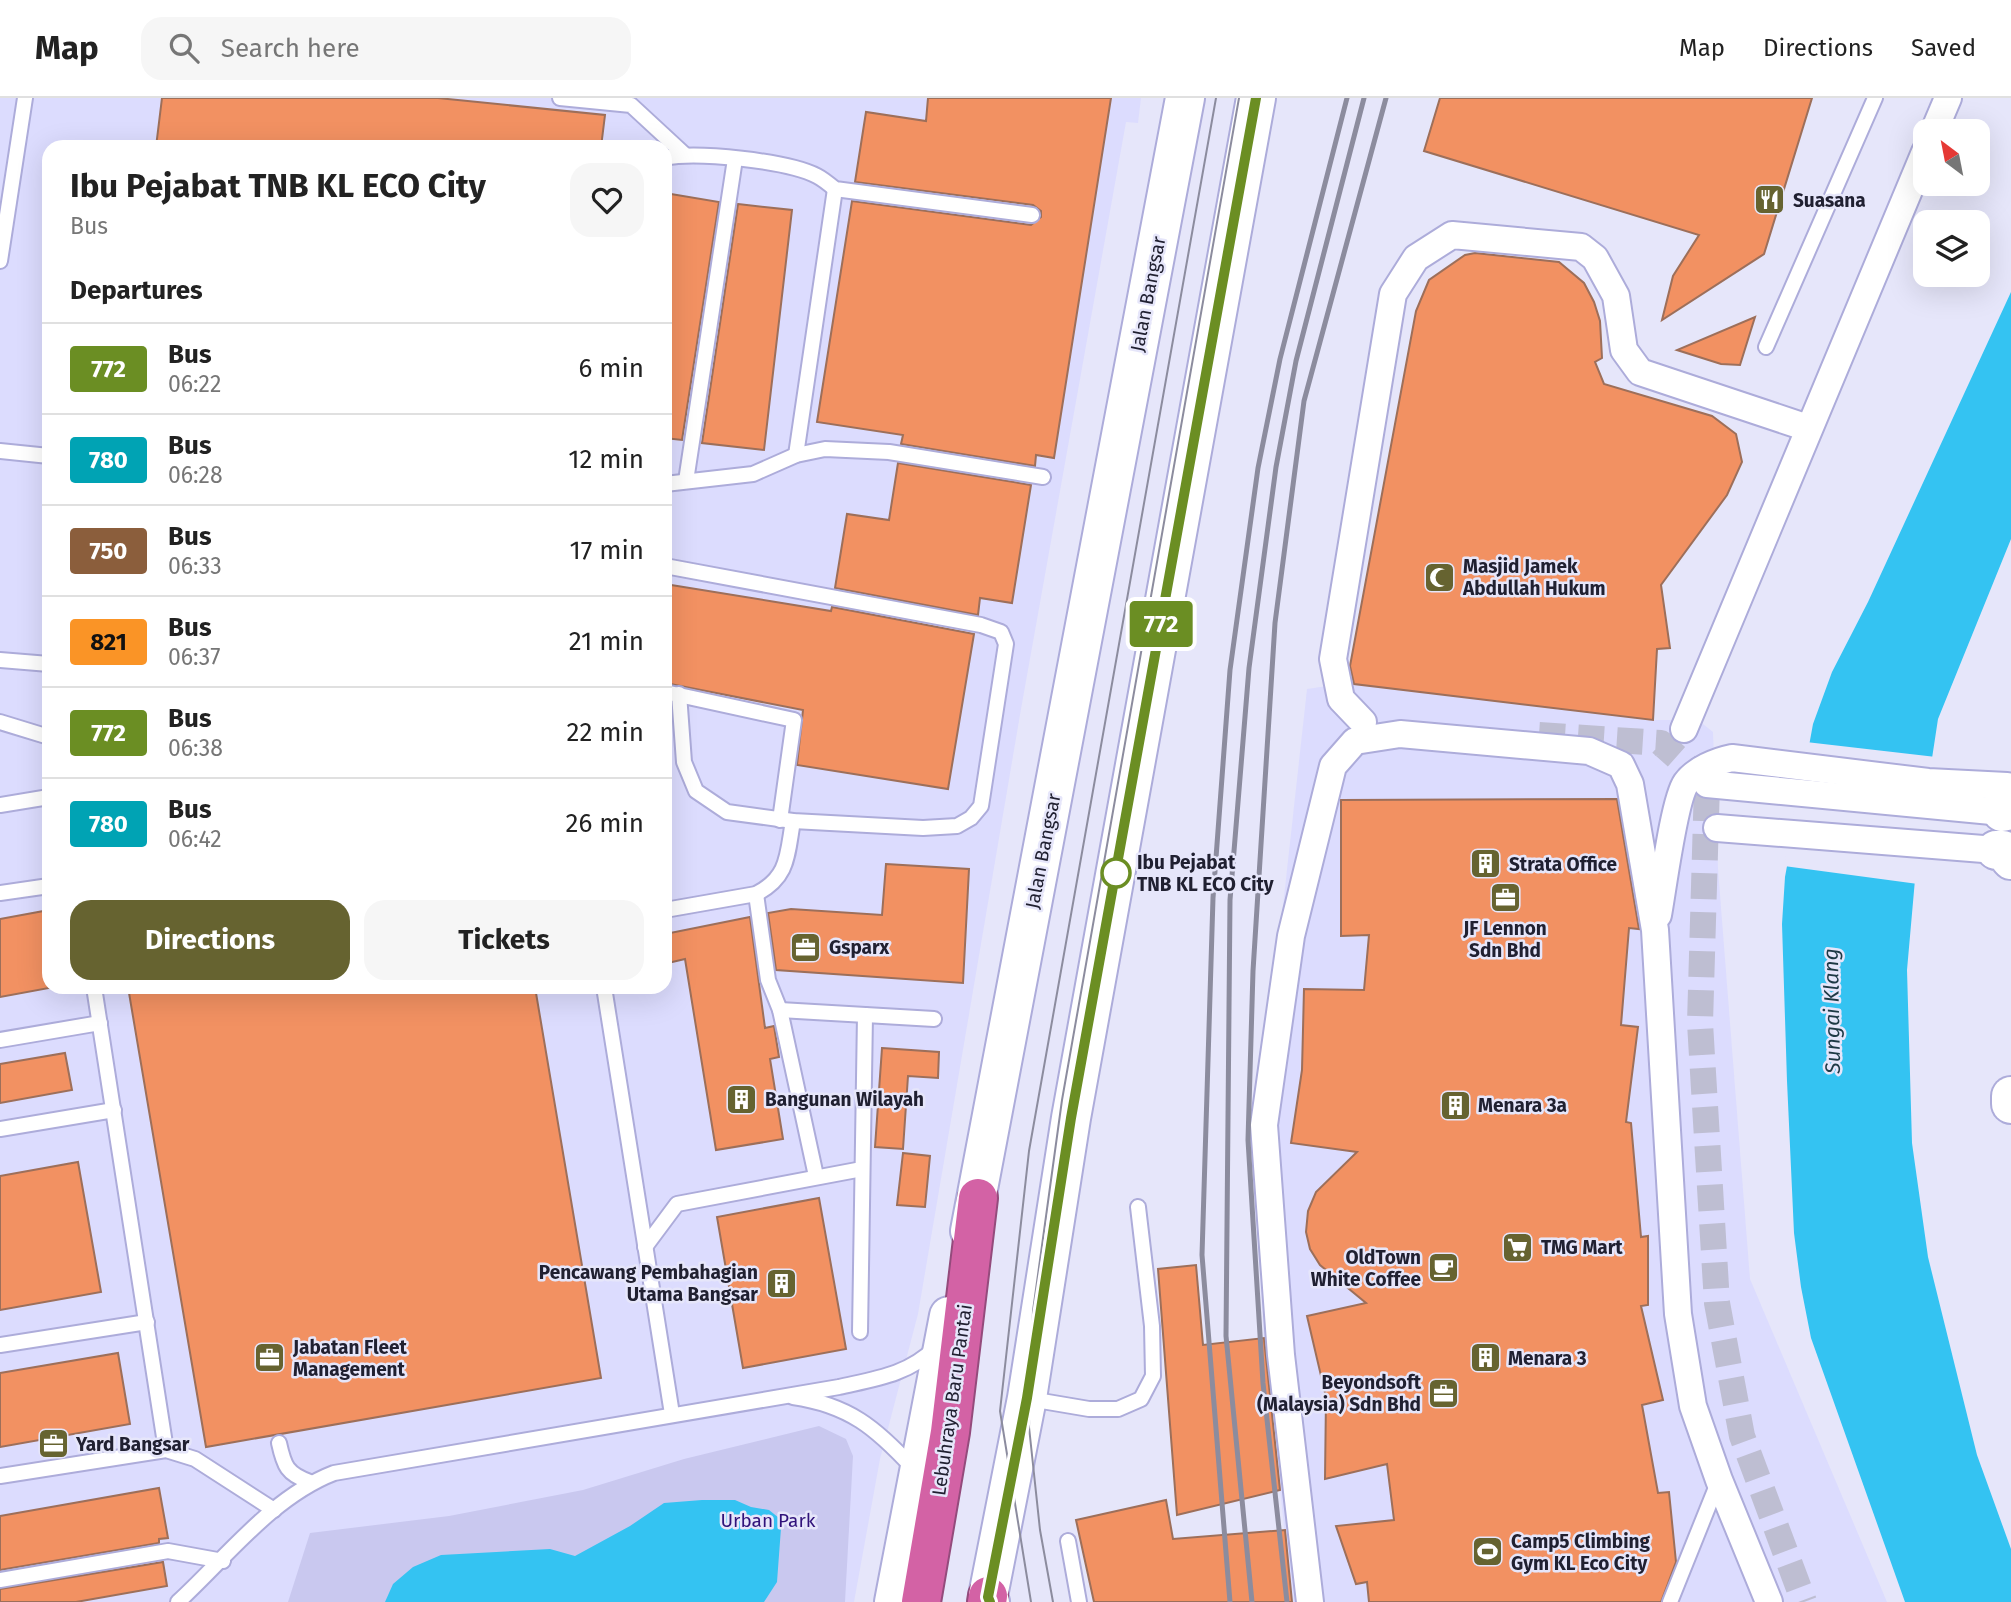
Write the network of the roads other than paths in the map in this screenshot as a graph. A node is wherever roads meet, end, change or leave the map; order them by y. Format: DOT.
graph roads {
  1 [pos="25,98"];
  2 [pos="560,98"];
  3 [pos="1185,98"];
  4 [pos="1256,98"];
  5 [pos="1874,98"];
  6 [pos="1948,98"];
  7 [pos="1939,119"];
  8 [pos="669,140"];
  9 [pos="672,143"];
  10 [pos="684,154"];
  11 [pos="672,157"];
  12 [pos="735,159"];
  13 [pos="1913,180"];
  14 [pos="835,189"];
  15 [pos="1032,215"];
  16 [pos="0,261"];
  17 [pos="1766,347"];
  18 [pos="1808,428"];
  19 [pos="0,451"];
  20 [pos="42,455"];
  21 [pos="796,455"];
  22 [pos="1043,477"];
  23 [pos="686,481"];
  24 [pos="672,483"];
  25 [pos="672,567"];
  26 [pos="0,660"];
  27 [pos="42,663"];
  28 [pos="672,693"];
  29 [pos="0,722"];
  30 [pos="1363,722"];
  31 [pos="1684,729"];
  32 [pos="42,735"];
  33 [pos="1718,787"];
  34 [pos="42,798"];
  35 [pos="2008,798"];
  36 [pos="0,804"];
  37 [pos="786,821"];
  38 [pos="1721,828"];
  39 [pos="2003,855"];
  40 [pos="42,887"];
  41 [pos="0,893"];
  42 [pos="756,894"];
  43 [pos="672,909"];
  44 [pos="1655,930"];
  45 [pos="95,994"];
  46 [pos="605,994"];
  47 [pos="780,1010"];
  48 [pos="865,1015"];
  49 [pos="934,1019"];
  50 [pos="100,1023"];
  51 [pos="0,1040"];
  52 [pos="2011,1096"];
  53 [pos="2011,1104"];
  54 [pos="114,1110"];
  55 [pos="0,1129"];
  56 [pos="862,1169"];
  57 [pos="816,1176"];
  58 [pos="978,1198"];
  59 [pos="1139,1207"];
  60 [pos="645,1247"];
  61 [pos="146,1322"];
  62 [pos="860,1332"];
  63 [pos="945,1336"];
  64 [pos="0,1345"];
  65 [pos="778,1395"];
  66 [pos="1027,1398"];
  67 [pos="672,1414"];
  68 [pos="279,1443"];
  69 [pos="166,1450"];
  70 [pos="918,1473"];
  71 [pos="0,1476"];
  72 [pos="1719,1480"];
  73 [pos="310,1482"];
  74 [pos="274,1510"];
  75 [pos="1068,1541"];
  76 [pos="223,1560"];
  77 [pos="0,1580"];
  78 [pos="988,1600"];
  79 [pos="178,1602"];
  80 [pos="894,1602"];
  81 [pos="921,1602"];
  82 [pos="1079,1602"];
  83 [pos="1310,1602"];
  84 [pos="1670,1602"];
  85 [pos="1769,1602"];
  1 -- 16 [label="lane"];
  2 -- 8 [label="lane"];
  3 -- 58 [label="main road, Jalan Bangsar"];
  4 -- 66 [label="main road"];
  5 -- 17 [label="lane"];
  6 -- 7 [label="street"];
  9 -- 10 [label="lane"];
  10 -- 11 [label="lane"];
  10 -- 12 [label="lane"];
  12 -- 14 [label="lane"];
  12 -- 23 [label="lane"];
  13 -- 18 [label="street"];
  14 -- 15 [label="lane"];
  14 -- 21 [label="lane"];
  18 -- 30 [label="street"];
  18 -- 31 [label="street"];
  19 -- 20 [label="lane"];
  21 -- 22 [label="lane"];
  21 -- 23 [label="lane"];
  23 -- 24 [label="lane"];
  25 -- 37 [label="lane"];
  26 -- 27 [label="lane"];
  28 -- 37 [label="lane"];
  28 -- 37 [label="lane"];
  29 -- 32 [label="lane"];
  33 -- 35 [label="street"];
  34 -- 36 [label="lane"];
  35 -- 44 [label="street"];
  37 -- 42 [label="lane"];
  38 -- 39 [label="street"];
  40 -- 41 [label="lane"];
  42 -- 43 [label="lane"];
  42 -- 47 [label="lane"];
  44 -- 72 [label="street"];
  44 -- 83 [label="street"];
  45 -- 50 [label="lane"];
  46 -- 60 [label="lane"];
  47 -- 48 [label="lane"];
  47 -- 57 [label="lane"];
  48 -- 49 [label="lane"];
  48 -- 56 [label="lane"];
  50 -- 51 [label="lane"];
  50 -- 54 [label="lane"];
  52 -- 53 [label="main road"];
  54 -- 55 [label="lane"];
  54 -- 61 [label="lane"];
  56 -- 57 [label="lane"];
  56 -- 62 [label="lane"];
  57 -- 60 [label="lane"];
  58 -- 63 [label="main road, Jalan Bangsar"];
  58 -- 81 [label="highway, Lebuhraya Baru Pantai"];
  59 -- 66 [label="lane"];
  60 -- 67 [label="lane"];
  61 -- 64 [label="lane"];
  61 -- 69 [label="lane"];
  63 -- 65 [label="lane"];
  63 -- 70 [label="main road, Jalan Bangsar"];
  65 -- 67 [label="lane"];
  65 -- 70 [label="lane"];
  66 -- 78 [label="main road"];
  67 -- 73 [label="lane"];
  68 -- 73 [label="lane"];
  69 -- 71 [label="lane"];
  69 -- 74 [label="lane"];
  70 -- 80 [label="main road, Jalan Bangsar"];
  72 -- 84 [label="lane"];
  72 -- 85 [label="street"];
  73 -- 74 [label="lane"];
  74 -- 76 [label="lane"];
  75 -- 82 [label="lane"];
  76 -- 77 [label="lane"];
  76 -- 79 [label="lane"];
}
